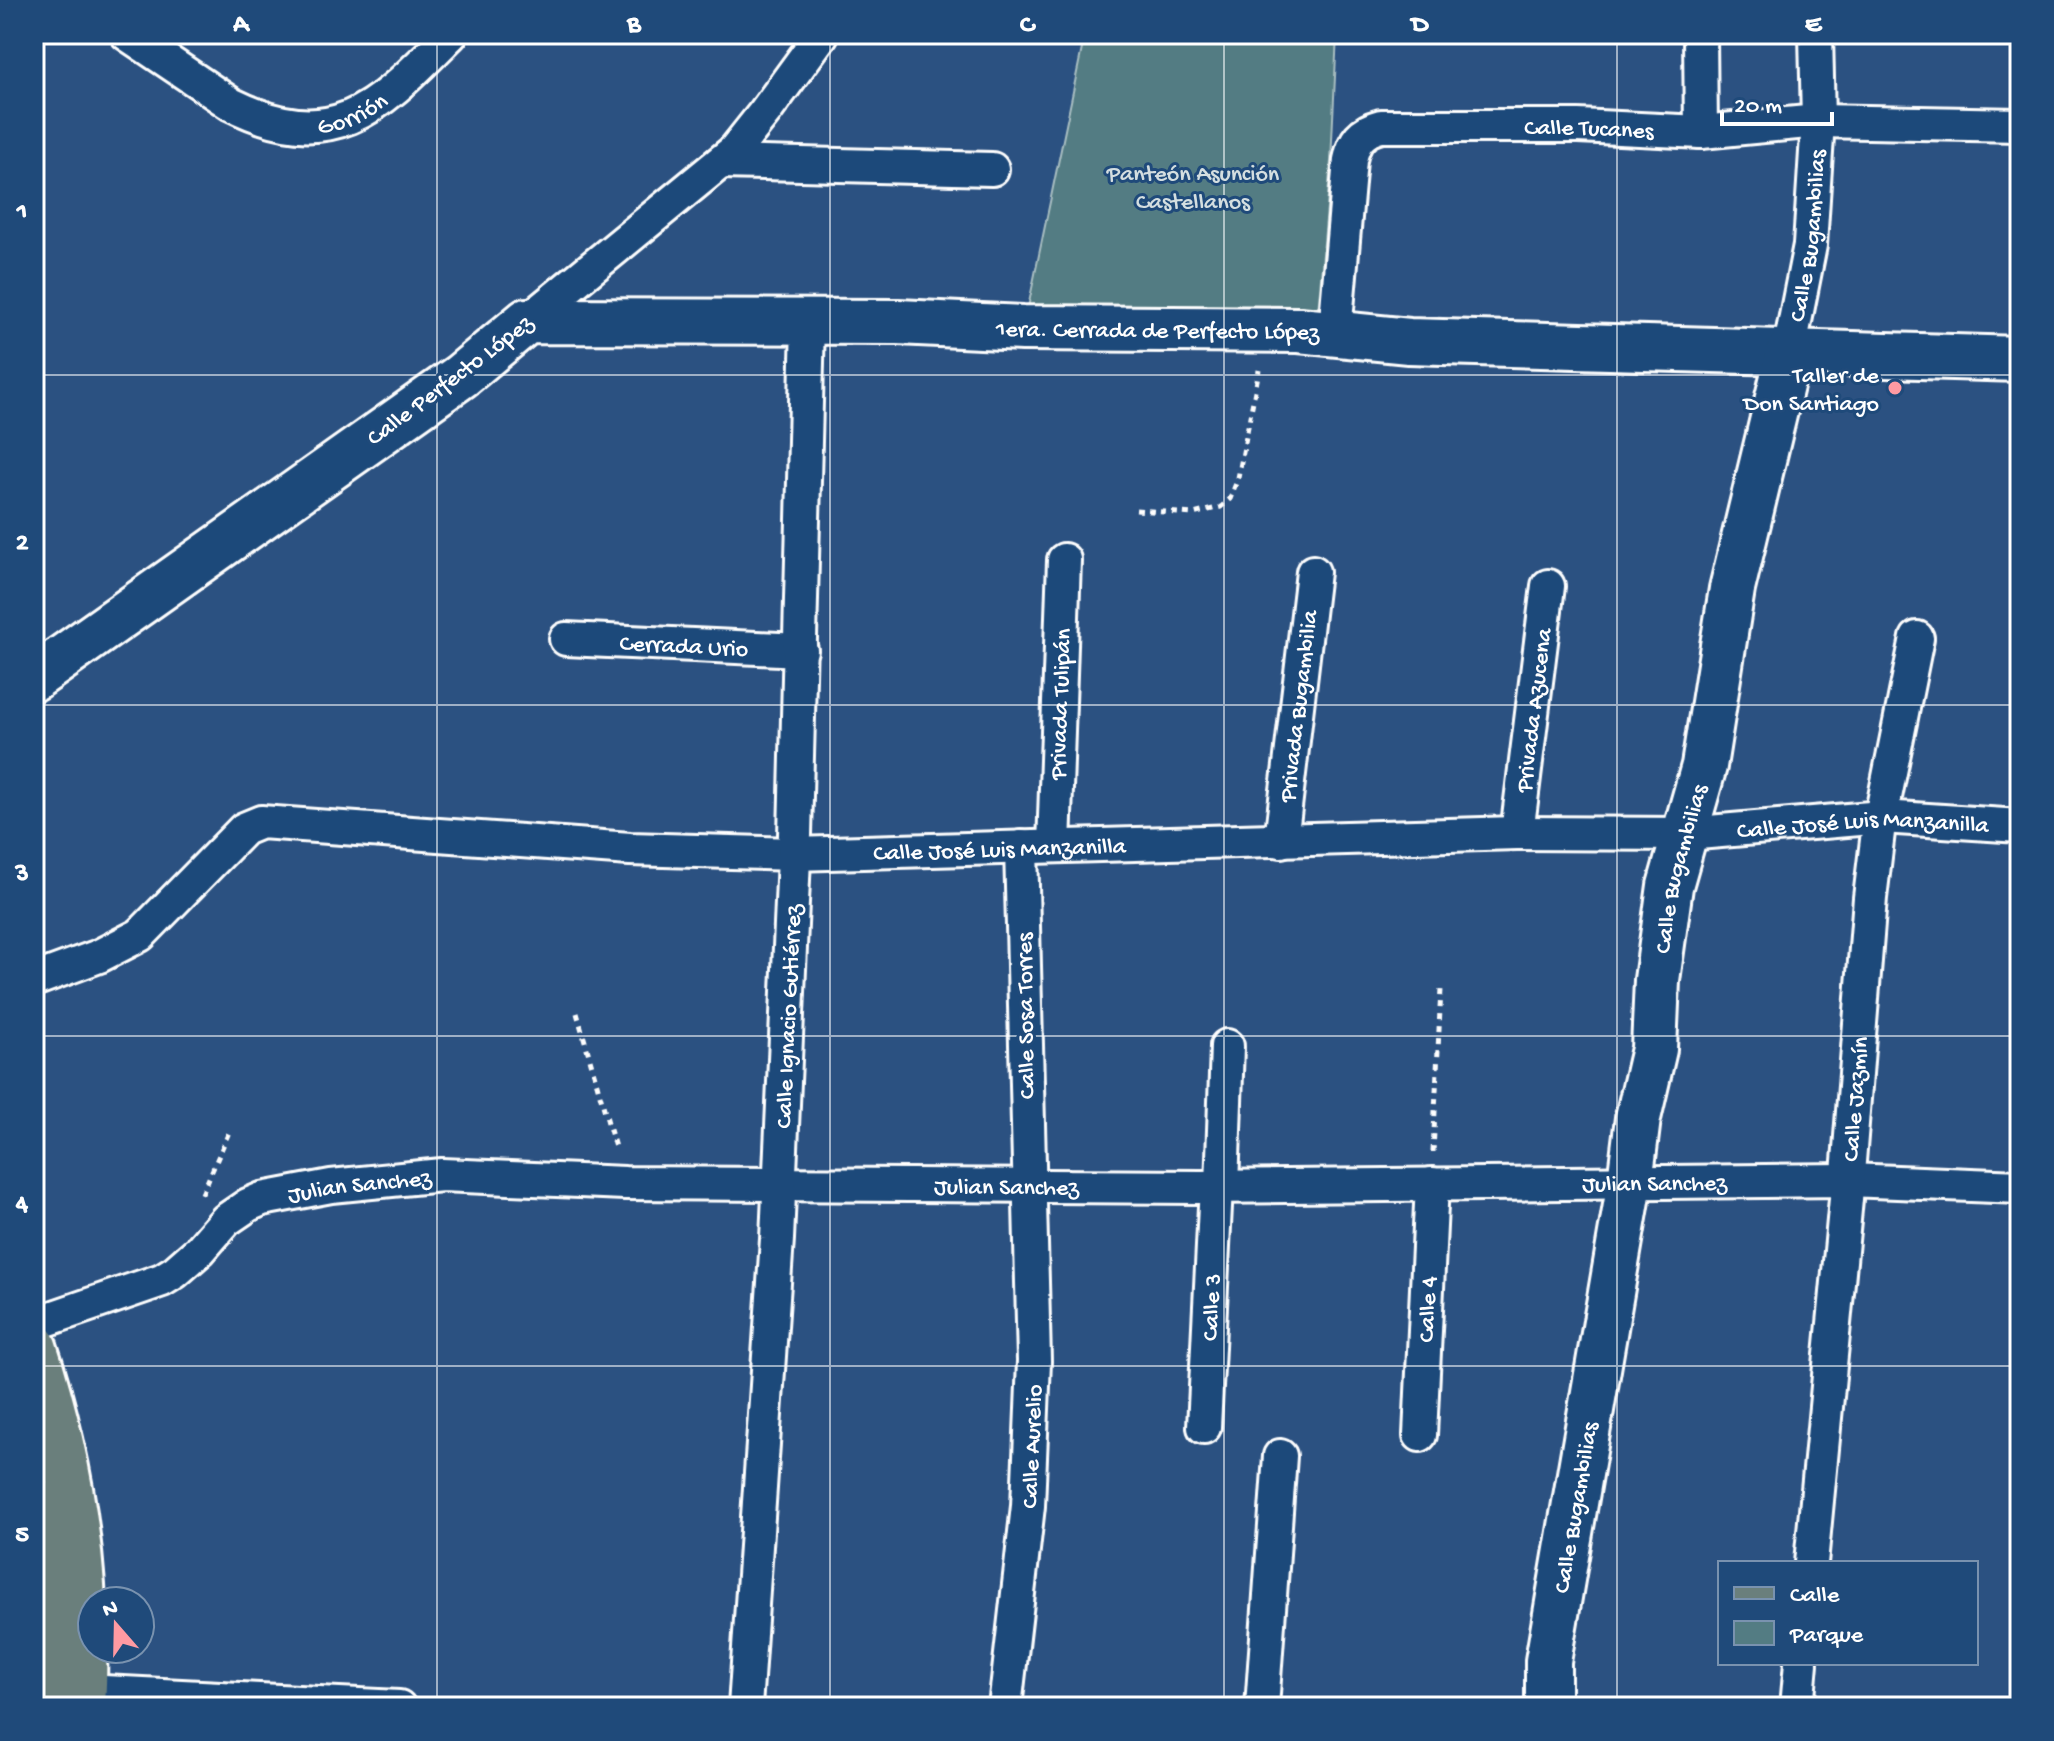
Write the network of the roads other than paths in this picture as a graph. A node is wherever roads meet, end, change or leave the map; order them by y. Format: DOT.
graph roads {
  1 [pos="451,34"];
  2 [pos="822,34"];
  3 [pos="1700,34"];
  4 [pos="1816,34"];
  5 [pos="137,37"];
  6 [pos="1818,121"];
  7 [pos="2020,125"];
  8 [pos="1701,132"];
  9 [pos="721,162"];
  10 [pos="992,169"];
  11 [pos="527,321"];
  12 [pos="808,323"];
  13 [pos="1335,332"];
  14 [pos="1789,352"];
  15 [pos="2020,359"];
  16 [pos="1064,560"];
  17 [pos="1313,572"];
  18 [pos="1548,586"];
  19 [pos="1917,638"];
  20 [pos="566,639"];
  21 [pos="801,650"];
  22 [pos="34,678"];
  23 [pos="1882,817"];
  24 [pos="2020,826"];
  25 [pos="1517,833"];
  26 [pos="1686,834"];
  27 [pos="1281,841"];
  28 [pos="1054,846"];
  29 [pos="1021,847"];
  30 [pos="794,854"];
  31 [pos="34,980"];
  32 [pos="1227,1046"];
  33 [pos="1848,1180"];
  34 [pos="1630,1182"];
  35 [pos="779,1184"];
  36 [pos="1432,1184"];
  37 [pos="1027,1186"];
  38 [pos="1219,1186"];
  39 [pos="2020,1187"];
  40 [pos="34,1324"];
  41 [pos="34,1346"];
  42 [pos="1204,1427"];
  43 [pos="1420,1435"];
  44 [pos="1280,1456"];
  45 [pos="34,1501"];
  46 [pos="1811,1561"];
  47 [pos="1801,1665"];
  48 [pos="83,1699"];
  49 [pos="43,1707"];
  50 [pos="399,1707"];
  51 [pos="745,1707"];
  52 [pos="1005,1707"];
  53 [pos="1262,1707"];
  54 [pos="1548,1707"];
  55 [pos="1797,1707"];
  1 -- 5 [label="street, Gorrión"];
  2 -- 9 [label="street, Calle Perfecto López"];
  3 -- 8 [label="street"];
  4 -- 6 [label="street, Calle Bugambilias"];
  6 -- 7 [label="street, Calle Tucanes"];
  6 -- 8 [label="street, Calle Tucanes"];
  6 -- 14 [label="street, Calle Bugambilias"];
  8 -- 13 [label="street, Calle Tucanes"];
  9 -- 10 [label="street"];
  9 -- 11 [label="street, Calle Perfecto López"];
  11 -- 12 [label="street, 1era. Cerrada de Perfecto López"];
  11 -- 22 [label="street, Calle Perfecto López"];
  12 -- 13 [label="street, 1era. Cerrada de Perfecto López"];
  12 -- 21 [label="street, Calle Ignacio Gutiérrez"];
  13 -- 14 [label="street, 1era. Cerrada de Perfecto López"];
  14 -- 15 [label="street, 1era. Cerrada de Perfecto López"];
  14 -- 26 [label="street, Calle Bugambilias"];
  16 -- 28 [label="street, Privada Tulipán"];
  17 -- 27 [label="street, Privada Bugambilia"];
  18 -- 25 [label="street, Privada Azucena"];
  19 -- 23 [label="street, Calle Jazmín"];
  20 -- 21 [label="street, Cerrada Urio"];
  21 -- 30 [label="street, Calle Ignacio Gutiérrez"];
  23 -- 24 [label="street, Calle José Luis Manzanilla"];
  23 -- 26 [label="street, Calle José Luis Manzanilla"];
  23 -- 33 [label="street, Calle Jazmín"];
  25 -- 26 [label="street, Calle José Luis Manzanilla"];
  25 -- 27 [label="street, Calle José Luis Manzanilla"];
  26 -- 34 [label="street, Calle Bugambilias"];
  27 -- 28 [label="street, Calle José Luis Manzanilla"];
  28 -- 29 [label="street, Calle José Luis Manzanilla"];
  29 -- 30 [label="street, Calle José Luis Manzanilla"];
  29 -- 37 [label="street, Calle Sosa Torres"];
  30 -- 31 [label="street, Calle José Luis Manzanilla"];
  30 -- 35 [label="street, Calle Ignacio Gutiérrez"];
  32 -- 38 [label="street, Calle 3"];
  33 -- 34 [label="street, Julian Sanchez"];
  33 -- 39 [label="street, Julian Sanchez"];
  33 -- 46 [label="street, Calle Jazmín"];
  34 -- 36 [label="street, Julian Sanchez"];
  34 -- 54 [label="street, Calle Bugambilias"];
  35 -- 37 [label="street, Julian Sanchez"];
  35 -- 40 [label="street, Julian Sanchez"];
  35 -- 51 [label="street, Calle Ignacio Gutiérrez"];
  36 -- 38 [label="street, Julian Sanchez"];
  36 -- 43 [label="street, Calle 4"];
  37 -- 38 [label="street, Julian Sanchez"];
  37 -- 52 [label="street, Calle Aurelio"];
  38 -- 42 [label="street, Calle 3"];
  41 -- 48 [label="main road"];
  44 -- 53 [label="street"];
  45 -- 49 [label="main road"];
  47 -- 55 [label="street"];
  48 -- 50 [label="street"];
}
